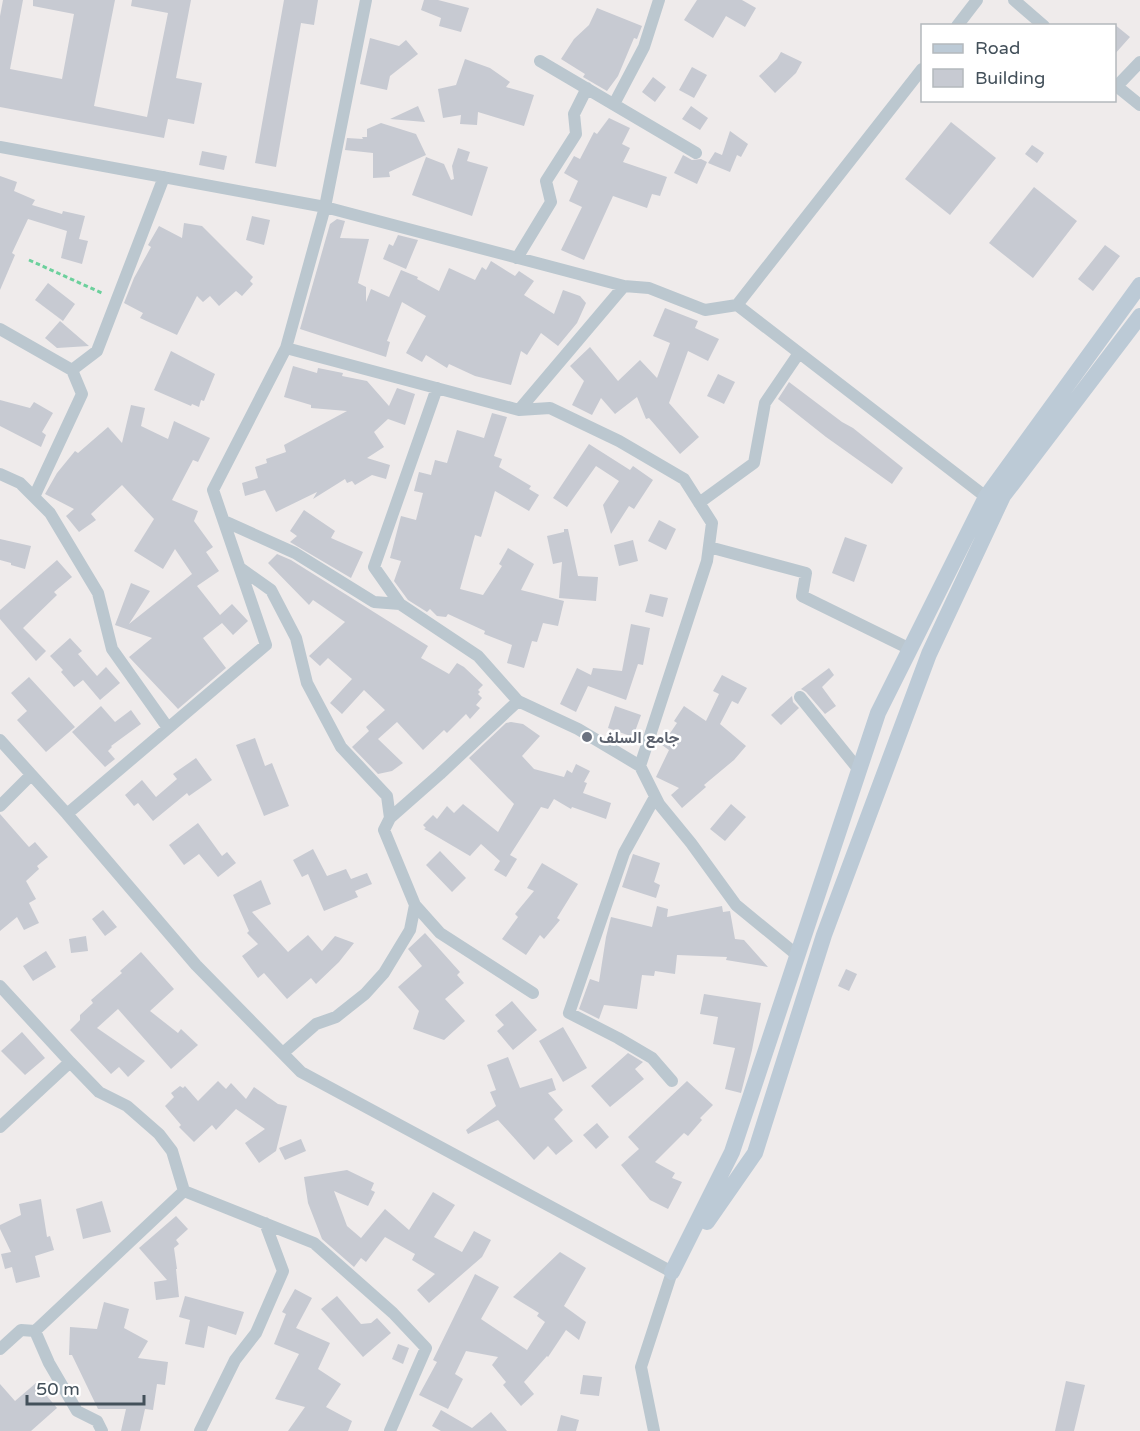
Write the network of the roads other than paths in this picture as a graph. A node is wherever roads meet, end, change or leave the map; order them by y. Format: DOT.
graph roads {
  1 [pos="366,0"];
  2 [pos="659,0"];
  3 [pos="977,0"];
  4 [pos="1015,1"];
  5 [pos="959,24"];
  6 [pos="1042,24"];
  7 [pos="540,61"];
  8 [pos="1140,62"];
  9 [pos="921,70"];
  10 [pos="1116,85"];
  11 [pos="586,88"];
  12 [pos="614,104"];
  13 [pos="1140,105"];
  14 [pos="0,147"];
  15 [pos="696,153"];
  16 [pos="164,177"];
  17 [pos="326,207"];
  18 [pos="517,258"];
  19 [pos="1140,285"];
  20 [pos="624,286"];
  21 [pos="737,304"];
  22 [pos="1140,316"];
  23 [pos="0,329"];
  24 [pos="286,348"];
  25 [pos="799,353"];
  26 [pos="72,370"];
  27 [pos="437,388"];
  28 [pos="519,410"];
  29 [pos="0,474"];
  30 [pos="34,497"];
  31 [pos="986,497"];
  32 [pos="699,503"];
  33 [pos="224,521"];
  34 [pos="709,547"];
  35 [pos="240,568"];
  36 [pos="400,603"];
  37 [pos="910,649"];
  38 [pos="800,697"];
  39 [pos="518,701"];
  40 [pos="168,728"];
  41 [pos="0,740"];
  42 [pos="640,766"];
  43 [pos="859,770"];
  44 [pos="31,775"];
  45 [pos="655,796"];
  46 [pos="0,806"];
  47 [pos="67,814"];
  48 [pos="390,818"];
  49 [pos="415,905"];
  50 [pos="797,955"];
  51 [pos="0,986"];
  52 [pos="533,993"];
  53 [pos="283,1053"];
  54 [pos="70,1062"];
  55 [pos="672,1082"];
  56 [pos="0,1127"];
  57 [pos="184,1191"];
  58 [pos="265,1223"];
  59 [pos="672,1272"];
  60 [pos="35,1330"];
  61 [pos="0,1349"];
  62 [pos="102,1431"];
  63 [pos="200,1431"];
  64 [pos="390,1431"];
  65 [pos="654,1431"];
  1 -- 17 [label="street"];
  2 -- 12 [label="street"];
  3 -- 5 [label="street"];
  4 -- 6 [label="street"];
  7 -- 11 [label="street"];
  8 -- 10 [label="street"];
  9 -- 21 [label="street"];
  10 -- 13 [label="street"];
  11 -- 12 [label="street"];
  11 -- 18 [label="street"];
  12 -- 15 [label="street"];
  14 -- 16 [label="street"];
  16 -- 17 [label="street"];
  16 -- 26 [label="street"];
  17 -- 18 [label="street"];
  17 -- 24 [label="street"];
  18 -- 20 [label="street"];
  19 -- 31 [label="main road"];
  20 -- 21 [label="street"];
  20 -- 28 [label="street"];
  21 -- 25 [label="street"];
  22 -- 59 [label="main road"];
  23 -- 26 [label="street"];
  24 -- 27 [label="street"];
  24 -- 33 [label="street"];
  25 -- 31 [label="street"];
  25 -- 32 [label="street"];
  26 -- 30 [label="street"];
  27 -- 28 [label="street"];
  27 -- 36 [label="street"];
  28 -- 32 [label="street"];
  29 -- 30 [label="street"];
  30 -- 40 [label="street"];
  31 -- 37 [label="main road"];
  32 -- 34 [label="street"];
  33 -- 35 [label="street"];
  33 -- 36 [label="street"];
  34 -- 37 [label="street"];
  34 -- 42 [label="street"];
  35 -- 40 [label="street"];
  35 -- 48 [label="street"];
  36 -- 39 [label="street"];
  37 -- 43 [label="main road"];
  38 -- 43 [label="street"];
  39 -- 42 [label="street"];
  39 -- 48 [label="street"];
  40 -- 47 [label="street"];
  41 -- 44 [label="street"];
  42 -- 45 [label="street"];
  43 -- 50 [label="main road"];
  44 -- 46 [label="street"];
  44 -- 47 [label="street"];
  45 -- 50 [label="street"];
  45 -- 55 [label="street"];
  47 -- 53 [label="street"];
  48 -- 49 [label="street"];
  49 -- 52 [label="street"];
  49 -- 53 [label="street"];
  50 -- 59 [label="main road"];
  51 -- 54 [label="street"];
  53 -- 59 [label="street"];
  54 -- 56 [label="street"];
  54 -- 57 [label="street"];
  57 -- 58 [label="street"];
  57 -- 60 [label="street"];
  58 -- 63 [label="street"];
  58 -- 64 [label="street"];
  59 -- 65 [label="street"];
  60 -- 61 [label="street"];
  60 -- 62 [label="street"];
}
